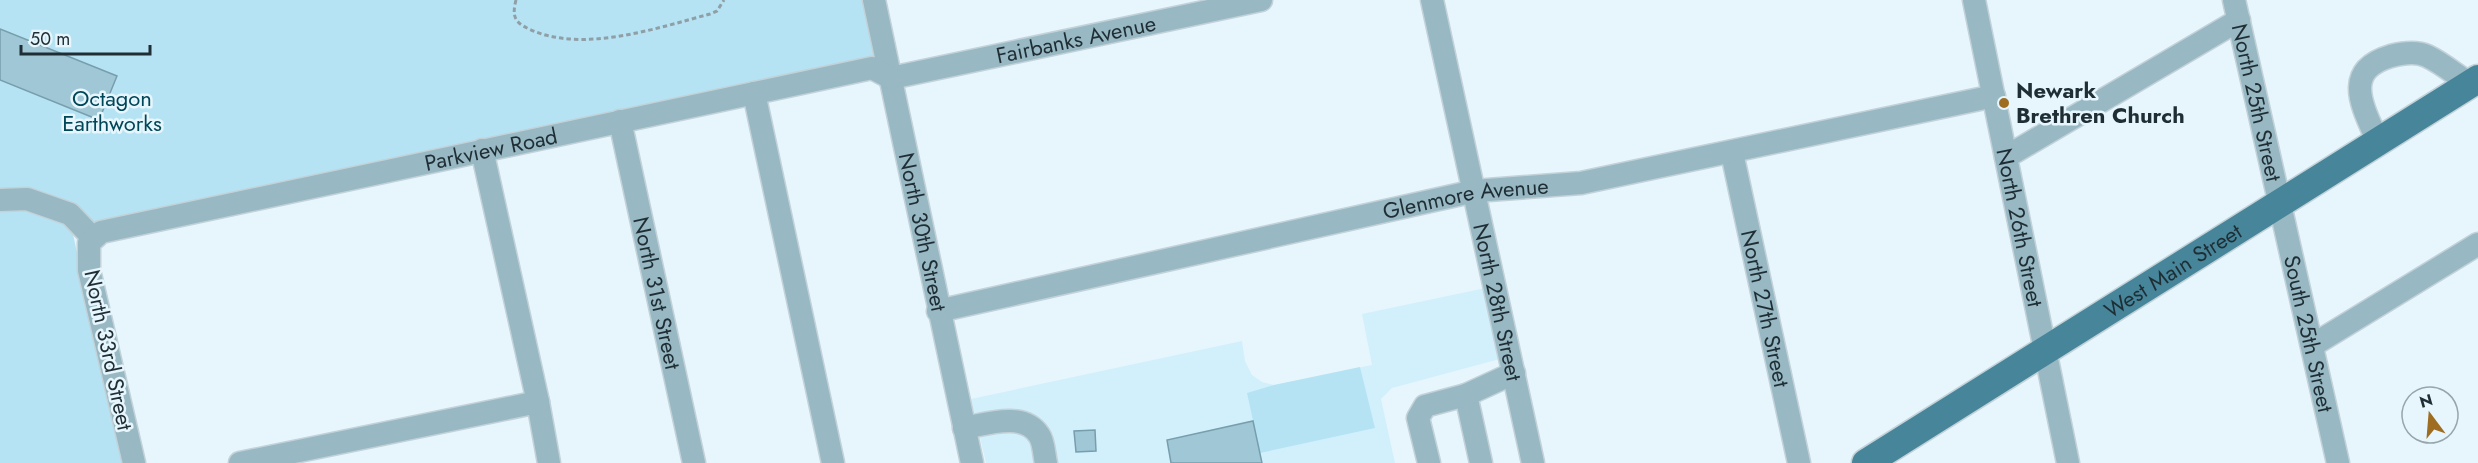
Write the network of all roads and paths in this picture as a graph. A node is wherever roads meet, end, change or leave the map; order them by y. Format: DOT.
graph roads {
  1 [pos="516,0"];
  2 [pos="724,0"];
  3 [pos="874,0"];
  4 [pos="1261,0"];
  5 [pos="1432,0"];
  6 [pos="1974,0"];
  7 [pos="2236,10"];
  8 [pos="891,78"];
  9 [pos="2474,82"];
  10 [pos="754,93"];
  11 [pos="1994,96"];
  12 [pos="620,121"];
  13 [pos="2378,142"];
  14 [pos="482,150"];
  15 [pos="1732,153"];
  16 [pos="2006,157"];
  17 [pos="1475,191"];
  18 [pos="0,200"];
  19 [pos="2279,204"];
  20 [pos="93,238"];
  21 [pos="2478,244"];
  22 [pos="938,310"];
  23 [pos="2313,345"];
  24 [pos="2044,351"];
  25 [pos="1514,373"];
  26 [pos="1466,395"];
  27 [pos="538,402"];
  28 [pos="964,428"];
  29 [pos="134,463"];
  30 [pos="240,463"];
  31 [pos="549,463"];
  32 [pos="694,463"];
  33 [pos="833,463"];
  34 [pos="972,463"];
  35 [pos="1046,463"];
  36 [pos="1429,463"];
  37 [pos="1481,463"];
  38 [pos="1533,463"];
  39 [pos="1799,463"];
  40 [pos="1866,463"];
  41 [pos="2068,463"];
  42 [pos="2338,463"];
  1 -- 2 [label="path"];
  3 -- 8 [label="street, North 30th Street"];
  4 -- 8 [label="street, Fairbanks Avenue"];
  5 -- 17 [label="street, North 28th Street"];
  6 -- 11 [label="street, North 26th Street"];
  7 -- 16 [label="street"];
  7 -- 19 [label="street, North 25th Street"];
  8 -- 10 [label="street, Parkview Road"];
  8 -- 22 [label="street, North 30th Street"];
  9 -- 13 [label="main road, West Main Street"];
  9 -- 13 [label="street"];
  10 -- 12 [label="street, Parkview Road"];
  10 -- 33 [label="street"];
  11 -- 15 [label="street, Glenmore Avenue"];
  11 -- 16 [label="street, North 26th Street"];
  12 -- 14 [label="street, Parkview Road"];
  12 -- 32 [label="street, North 31st Street"];
  13 -- 19 [label="main road, West Main Street"];
  14 -- 20 [label="street, Parkview Road"];
  14 -- 27 [label="street"];
  15 -- 17 [label="street, Glenmore Avenue"];
  15 -- 39 [label="street, North 27th Street"];
  16 -- 24 [label="street, North 26th Street"];
  17 -- 22 [label="street, Glenmore Avenue"];
  17 -- 25 [label="street, North 28th Street"];
  18 -- 20 [label="street"];
  19 -- 23 [label="street, South 25th Street"];
  19 -- 24 [label="main road, West Main Street"];
  20 -- 29 [label="street, North 33rd Street"];
  21 -- 23 [label="street"];
  22 -- 28 [label="street, North 30th Street"];
  23 -- 42 [label="street, South 25th Street"];
  24 -- 40 [label="main road, West Main Street"];
  24 -- 41 [label="street, North 26th Street"];
  25 -- 26 [label="street"];
  25 -- 38 [label="street, North 28th Street"];
  26 -- 36 [label="street"];
  26 -- 37 [label="street"];
  27 -- 30 [label="street"];
  27 -- 31 [label="street"];
  28 -- 34 [label="street, North 30th Street"];
  28 -- 35 [label="street"];
}
